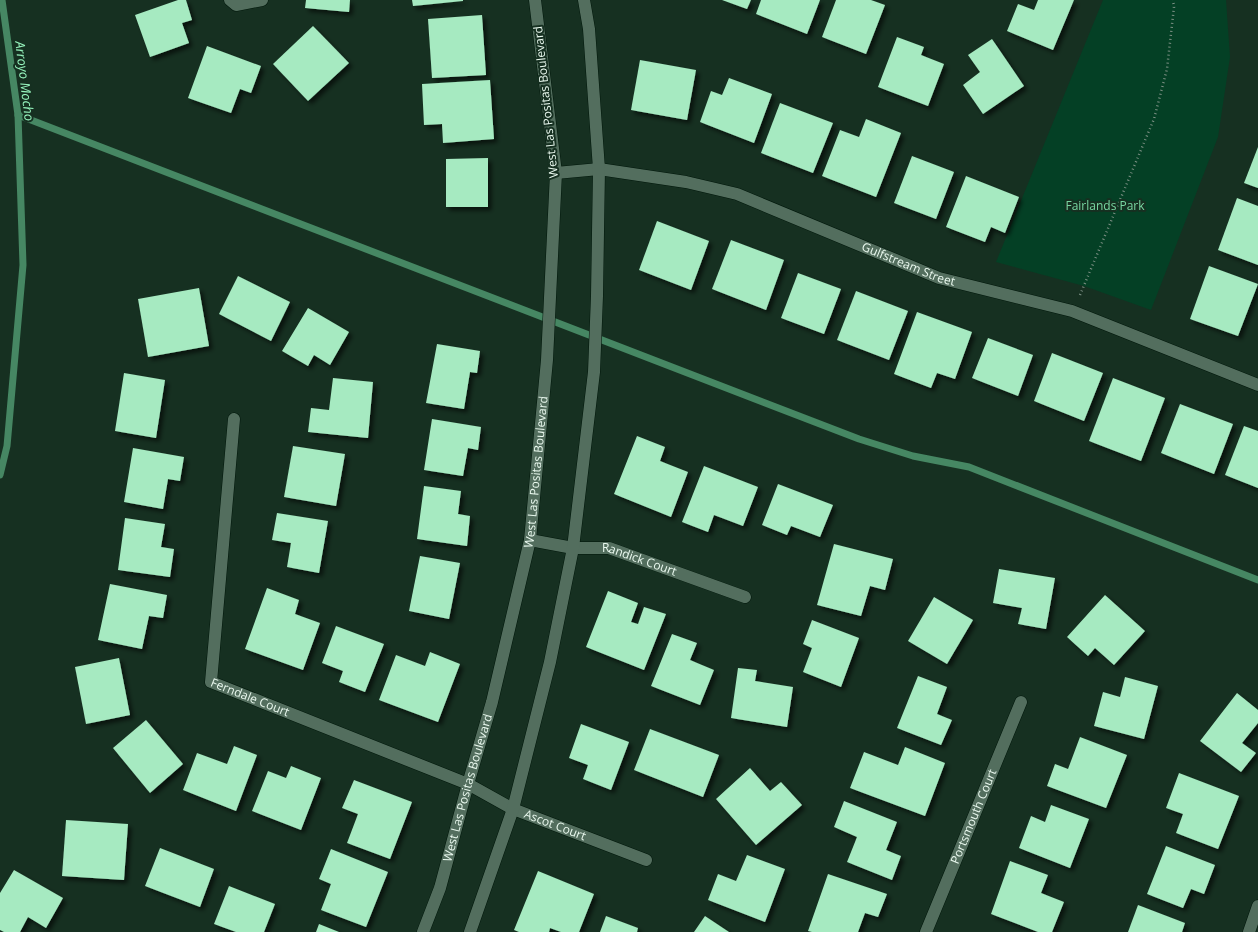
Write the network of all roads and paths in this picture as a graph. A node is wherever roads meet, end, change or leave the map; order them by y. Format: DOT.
graph roads {
  1 [pos="230,0"];
  2 [pos="262,0"];
  3 [pos="535,0"];
  4 [pos="584,0"];
  5 [pos="1173,0"];
  6 [pos="599,168"];
  7 [pos="556,173"];
  8 [pos="1072,311"];
  9 [pos="1258,385"];
  10 [pos="234,419"];
  11 [pos="530,540"];
  12 [pos="573,548"];
  13 [pos="745,597"];
  14 [pos="1021,702"];
  15 [pos="468,784"];
  16 [pos="513,809"];
  17 [pos="646,860"];
  18 [pos="1258,906"];
  19 [pos="423,932"];
  20 [pos="470,932"];
  21 [pos="926,932"];
  22 [pos="1249,932"];
  1 -- 2 [label="street"];
  3 -- 7 [label="street, West Las Positas Boulevard"];
  4 -- 6 [label="street"];
  5 -- 8 [label="path"];
  6 -- 7 [label="street, Gulfstream Street"];
  6 -- 8 [label="street, Gulfstream Street"];
  6 -- 12 [label="street"];
  7 -- 11 [label="street, West Las Positas Boulevard"];
  8 -- 9 [label="street, Gulfstream Street"];
  10 -- 15 [label="street, Ferndale Court"];
  11 -- 12 [label="street, Randick Court"];
  11 -- 15 [label="street, West Las Positas Boulevard"];
  12 -- 13 [label="street, Randick Court"];
  12 -- 16 [label="street"];
  14 -- 21 [label="street, Portsmouth Court"];
  15 -- 16 [label="street, Ascot Court"];
  15 -- 19 [label="street, West Las Positas Boulevard"];
  16 -- 17 [label="street, Ascot Court"];
  16 -- 20 [label="street"];
  18 -- 22 [label="street"];
}
